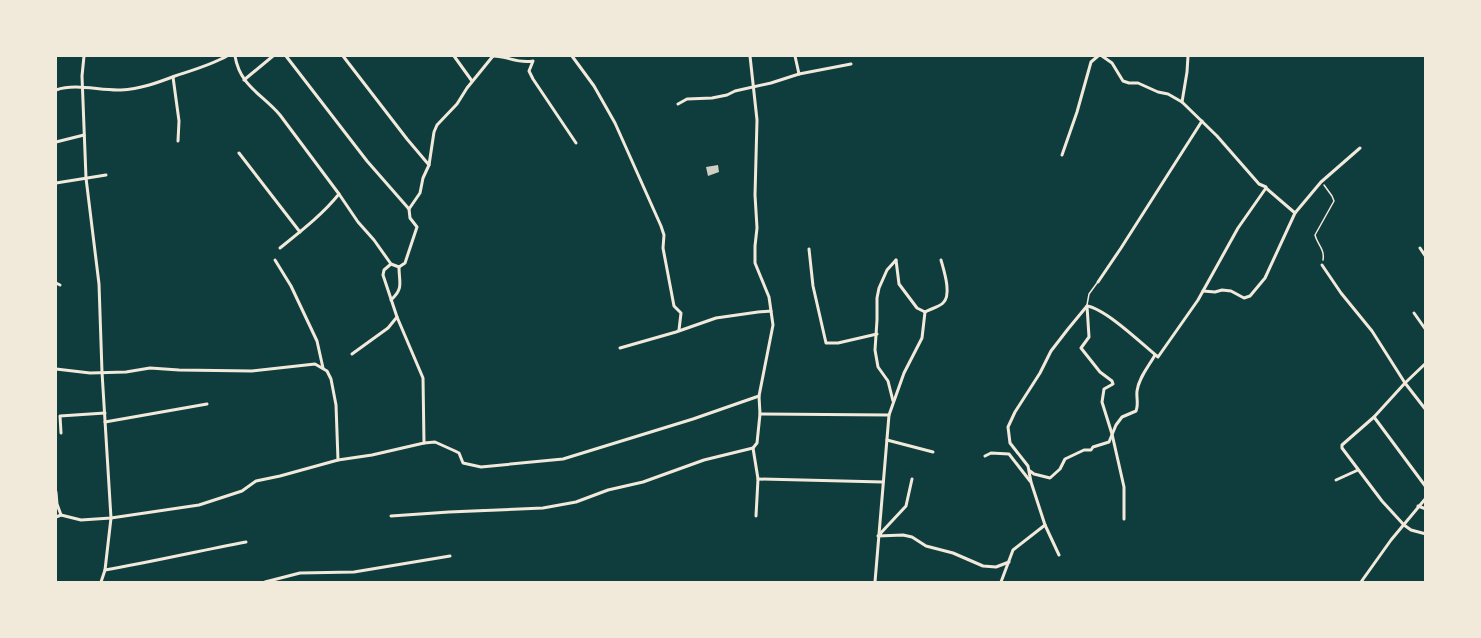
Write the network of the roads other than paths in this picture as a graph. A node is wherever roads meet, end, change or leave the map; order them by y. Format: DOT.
graph roads {
  1 [pos="85,56"];
  2 [pos="227,56"];
  3 [pos="235,56"];
  4 [pos="273,56"];
  5 [pos="286,56"];
  6 [pos="344,56"];
  7 [pos="454,56"];
  8 [pos="493,56"];
  9 [pos="513,56"];
  10 [pos="572,56"];
  11 [pos="750,56"];
  12 [pos="795,56"];
  13 [pos="1100,56"];
  14 [pos="1188,56"];
  15 [pos="504,57"];
  16 [pos="851,64"];
  17 [pos="799,74"];
  18 [pos="173,77"];
  19 [pos="244,80"];
  20 [pos="472,82"];
  21 [pos="753,86"];
  22 [pos="83,88"];
  23 [pos="56,90"];
  24 [pos="1182,102"];
  25 [pos="678,104"];
  26 [pos="1202,121"];
  27 [pos="84,135"];
  28 [pos="178,141"];
  29 [pos="56,142"];
  30 [pos="576,142"];
  31 [pos="1360,148"];
  32 [pos="239,153"];
  33 [pos="1062,155"];
  34 [pos="429,165"];
  35 [pos="106,175"];
  36 [pos="86,178"];
  37 [pos="56,183"];
  38 [pos="1266,188"];
  39 [pos="339,194"];
  40 [pos="409,209"];
  41 [pos="1295,213"];
  42 [pos="300,232"];
  43 [pos="280,248"];
  44 [pos="1420,248"];
  45 [pos="808,249"];
  46 [pos="1425,257"];
  47 [pos="275,260"];
  48 [pos="941,260"];
  49 [pos="391,264"];
  50 [pos="1322,265"];
  51 [pos="399,267"];
  52 [pos="1098,282"];
  53 [pos="56,283"];
  54 [pos="60,285"];
  55 [pos="1203,291"];
  56 [pos="391,300"];
  57 [pos="1087,306"];
  58 [pos="771,311"];
  59 [pos="925,312"];
  60 [pos="1414,313"];
  61 [pos="397,317"];
  62 [pos="1425,330"];
  63 [pos="679,331"];
  64 [pos="877,334"];
  65 [pos="620,348"];
  66 [pos="352,354"];
  67 [pos="1155,355"];
  68 [pos="1425,363"];
  69 [pos="323,368"];
  70 [pos="56,369"];
  71 [pos="102,372"];
  72 [pos="1405,383"];
  73 [pos="759,396"];
  74 [pos="894,402"];
  75 [pos="207,404"];
  76 [pos="1425,410"];
  77 [pos="105,413"];
  78 [pos="760,414"];
  79 [pos="890,415"];
  80 [pos="1374,417"];
  81 [pos="105,422"];
  82 [pos="61,433"];
  83 [pos="1112,434"];
  84 [pos="887,440"];
  85 [pos="424,443"];
  86 [pos="753,447"];
  87 [pos="933,452"];
  88 [pos="985,456"];
  89 [pos="338,460"];
  90 [pos="1358,470"];
  91 [pos="1029,471"];
  92 [pos="912,478"];
  93 [pos="758,479"];
  94 [pos="1336,480"];
  95 [pos="883,482"];
  96 [pos="1031,482"];
  97 [pos="1425,487"];
  98 [pos="56,492"];
  99 [pos="1425,498"];
  100 [pos="1418,506"];
  101 [pos="1425,509"];
  102 [pos="61,515"];
  103 [pos="391,516"];
  104 [pos="756,516"];
  105 [pos="56,517"];
  106 [pos="111,518"];
  107 [pos="1124,519"];
  108 [pos="1045,525"];
  109 [pos="1404,525"];
  110 [pos="1425,534"];
  111 [pos="878,536"];
  112 [pos="246,542"];
  113 [pos="1059,555"];
  114 [pos="450,556"];
  115 [pos="1009,562"];
  116 [pos="105,570"];
  117 [pos="101,582"];
  118 [pos="265,582"];
  119 [pos="875,582"];
  120 [pos="1001,582"];
  121 [pos="1361,582"];
  1 -- 22 [label="street"];
  2 -- 18 [label="street"];
  3 -- 19 [label="street"];
  4 -- 19 [label="street"];
  5 -- 40 [label="street"];
  6 -- 34 [label="street"];
  7 -- 20 [label="street"];
  8 -- 15 [label="street"];
  8 -- 20 [label="street"];
  9 -- 15 [label="street"];
  10 -- 63 [label="street"];
  11 -- 21 [label="street"];
  12 -- 17 [label="street"];
  13 -- 24 [label="street"];
  13 -- 33 [label="street"];
  14 -- 24 [label="street"];
  15 -- 30 [label="street"];
  16 -- 17 [label="street"];
  17 -- 21 [label="street"];
  18 -- 22 [label="street"];
  18 -- 28 [label="street"];
  19 -- 39 [label="street"];
  20 -- 34 [label="street"];
  21 -- 25 [label="street"];
  21 -- 58 [label="street"];
  22 -- 23 [label="street"];
  22 -- 27 [label="street"];
  24 -- 26 [label="street"];
  26 -- 38 [label="street"];
  26 -- 52 [label="street"];
  27 -- 29 [label="street"];
  27 -- 36 [label="street"];
  31 -- 41 [label="street"];
  32 -- 42 [label="street"];
  34 -- 40 [label="street"];
  35 -- 36 [label="street"];
  36 -- 37 [label="street"];
  36 -- 71 [label="street"];
  38 -- 41 [label="street"];
  38 -- 55 [label="street"];
  39 -- 42 [label="street"];
  39 -- 49 [label="street"];
  40 -- 51 [label="street"];
  41 -- 55 [label="street"];
  42 -- 43 [label="street"];
  44 -- 46 [label="street"];
  45 -- 64 [label="street"];
  47 -- 69 [label="street"];
  48 -- 59 [label="street"];
  49 -- 51 [label="street"];
  49 -- 56 [label="street"];
  50 -- 72 [label="street"];
  51 -- 56 [label="street"];
  52 -- 57 [label="lane"];
  53 -- 54 [label="street"];
  55 -- 67 [label="street"];
  56 -- 61 [label="street"];
  57 -- 67 [label="street"];
  57 -- 83 [label="street"];
  57 -- 91 [label="street"];
  58 -- 63 [label="street"];
  58 -- 73 [label="street"];
  59 -- 64 [label="street"];
  59 -- 74 [label="street"];
  60 -- 62 [label="street"];
  61 -- 66 [label="street"];
  61 -- 85 [label="street"];
  63 -- 65 [label="street"];
  64 -- 74 [label="street"];
  67 -- 83 [label="street"];
  68 -- 72 [label="street"];
  69 -- 71 [label="street"];
  69 -- 89 [label="street"];
  70 -- 71 [label="street"];
  71 -- 77 [label="street"];
  72 -- 76 [label="street"];
  72 -- 80 [label="street"];
  73 -- 78 [label="street"];
  73 -- 85 [label="street"];
  74 -- 79 [label="street"];
  75 -- 81 [label="street"];
  77 -- 81 [label="street"];
  77 -- 82 [label="street"];
  78 -- 79 [label="street"];
  78 -- 86 [label="street"];
  79 -- 84 [label="street"];
  80 -- 90 [label="street"];
  80 -- 97 [label="street"];
  81 -- 106 [label="street"];
  83 -- 91 [label="street"];
  83 -- 107 [label="street"];
  84 -- 87 [label="street"];
  84 -- 95 [label="street"];
  85 -- 89 [label="street"];
  86 -- 93 [label="street"];
  86 -- 103 [label="street"];
  88 -- 96 [label="street"];
  89 -- 106 [label="street"];
  90 -- 94 [label="street"];
  90 -- 109 [label="street"];
  91 -- 96 [label="street"];
  92 -- 111 [label="street"];
  93 -- 95 [label="street"];
  93 -- 104 [label="street"];
  95 -- 111 [label="street"];
  96 -- 108 [label="street"];
  98 -- 102 [label="street"];
  99 -- 100 [label="street"];
  100 -- 101 [label="street"];
  100 -- 109 [label="street"];
  102 -- 105 [label="street"];
  102 -- 106 [label="street"];
  106 -- 116 [label="street"];
  108 -- 113 [label="street"];
  108 -- 115 [label="street"];
  109 -- 110 [label="street"];
  109 -- 121 [label="street"];
  111 -- 115 [label="street"];
  111 -- 119 [label="street"];
  112 -- 116 [label="street"];
  114 -- 118 [label="street"];
  115 -- 120 [label="street"];
  116 -- 117 [label="street"];
}
